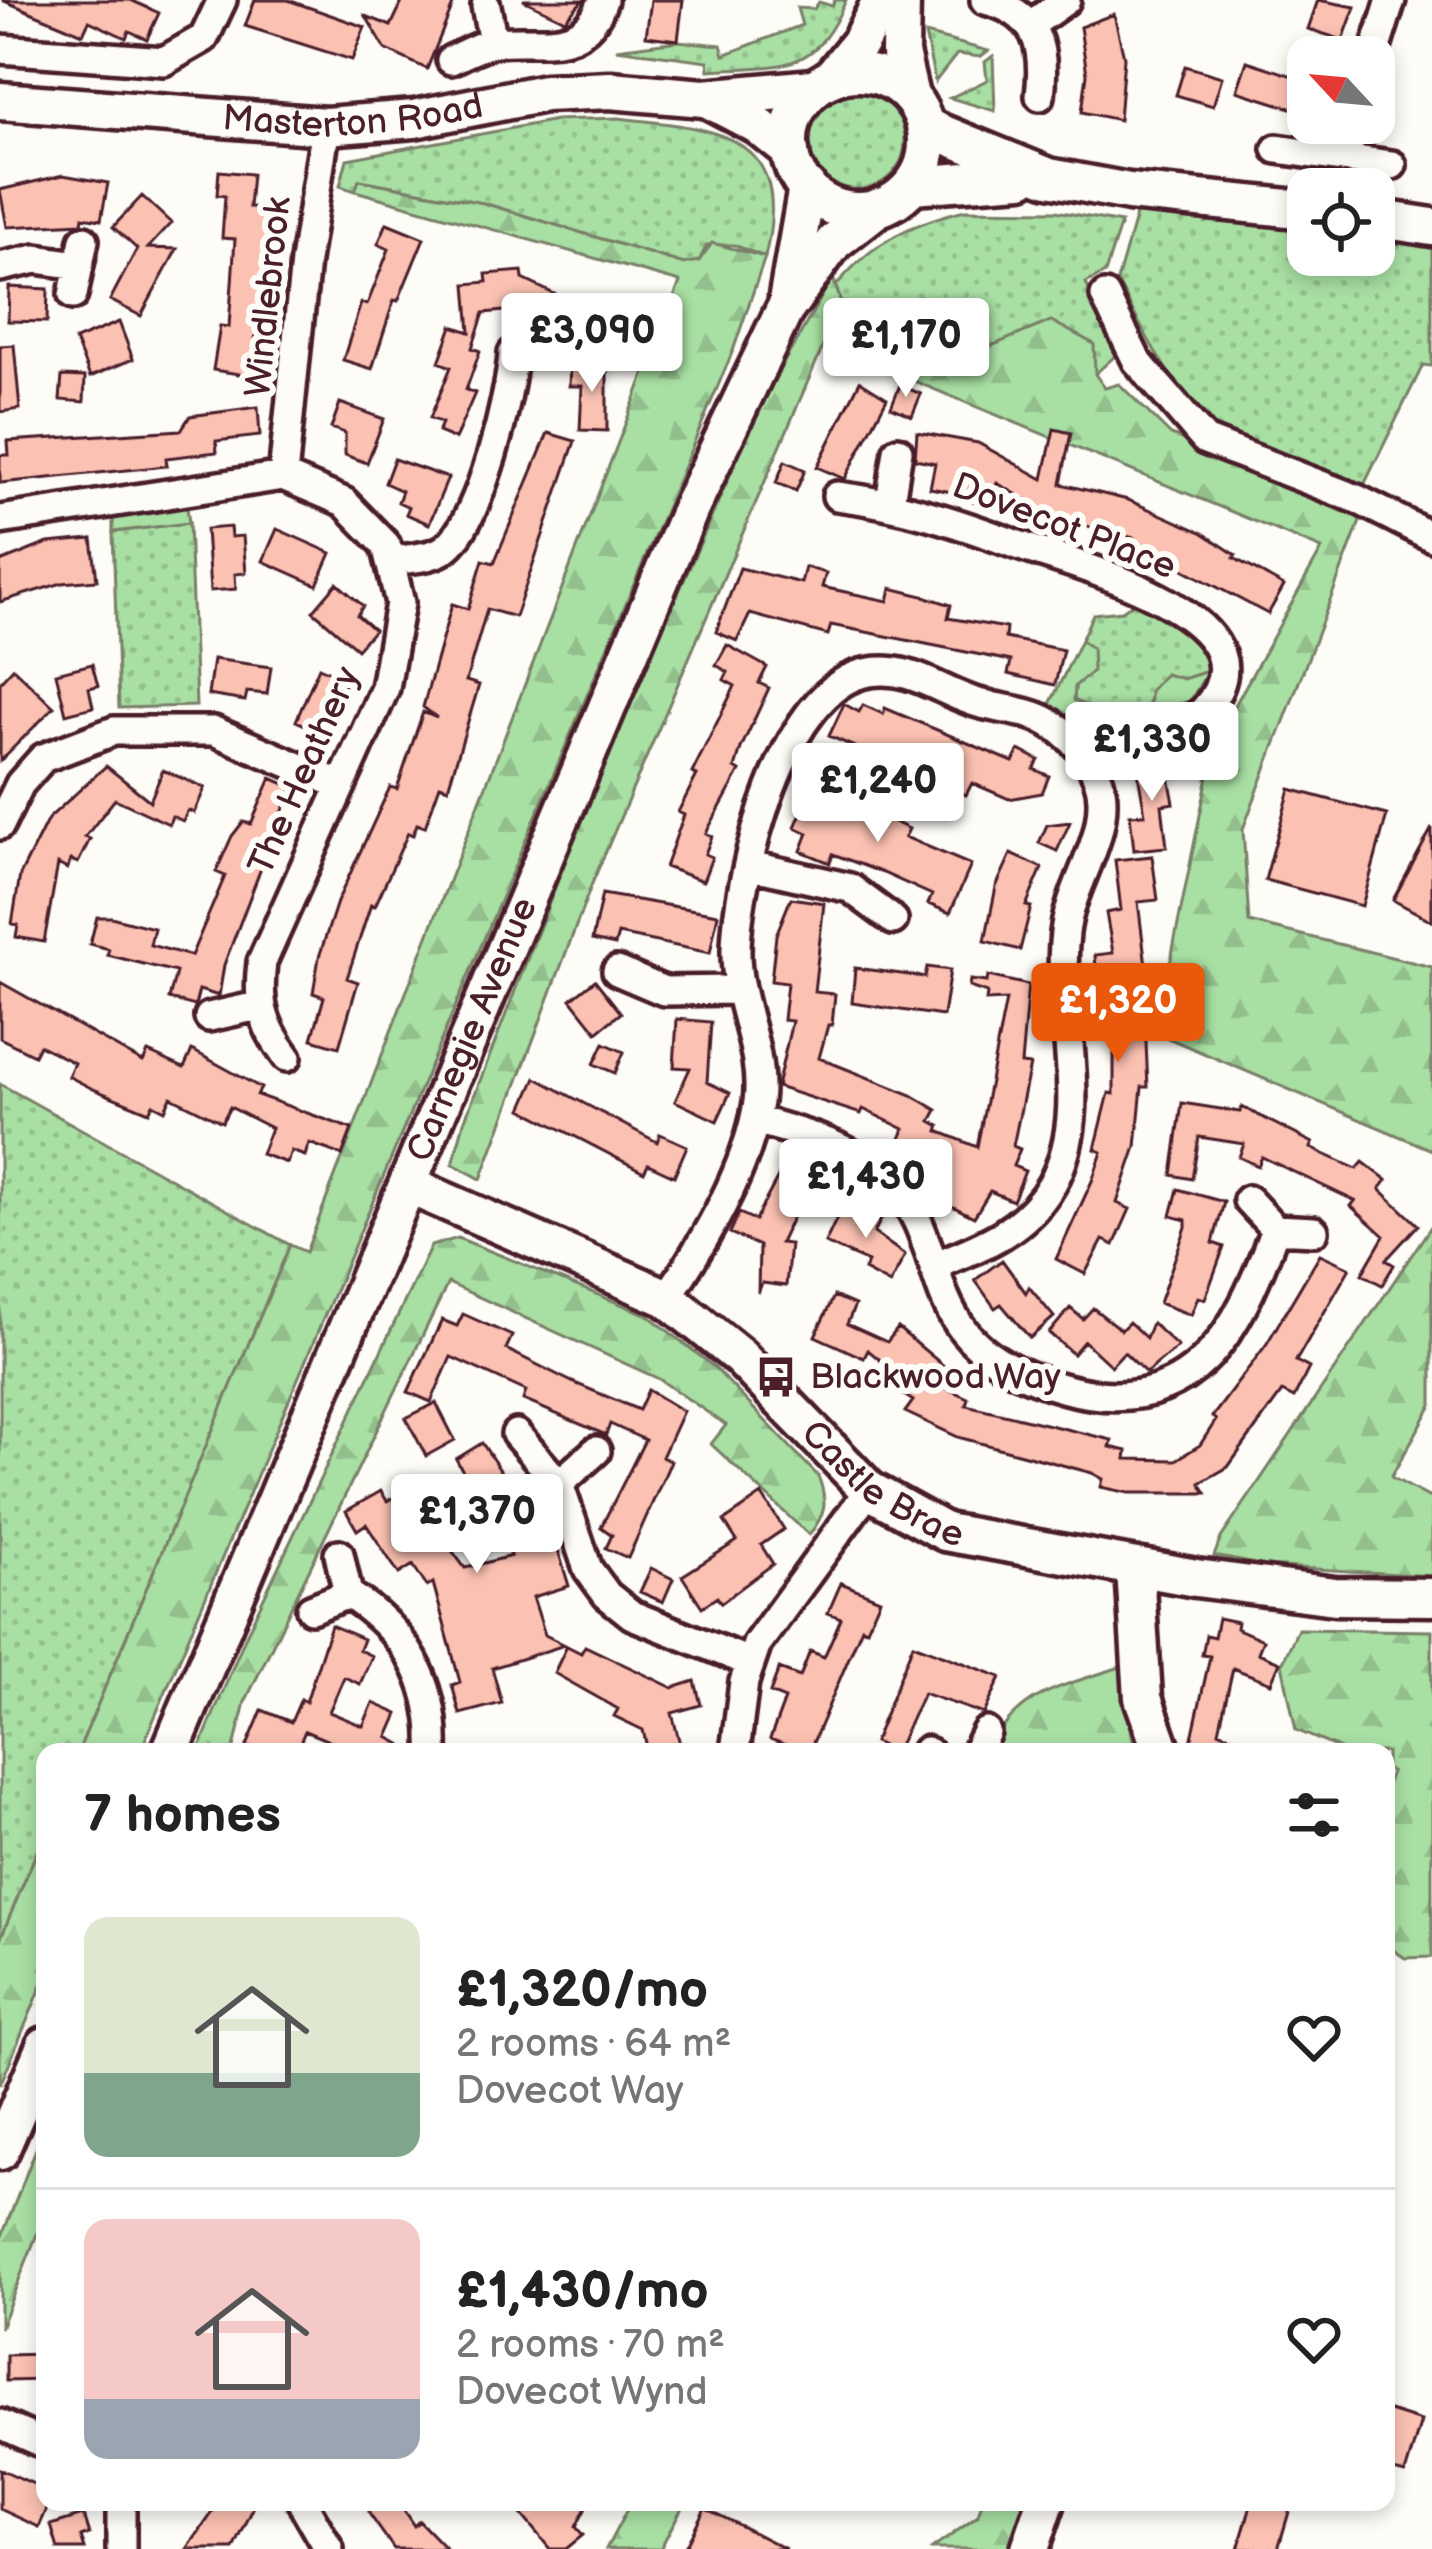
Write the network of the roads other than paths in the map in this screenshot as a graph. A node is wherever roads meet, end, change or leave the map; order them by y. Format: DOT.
graph roads {
  1 [pos="222,0"];
  2 [pos="603,0"];
  3 [pos="882,0"];
  4 [pos="901,0"];
  5 [pos="985,0"];
  6 [pos="1066,0"];
  7 [pos="1391,0"];
  8 [pos="486,6"];
  9 [pos="1032,25"];
  10 [pos="1380,36"];
  11 [pos="493,42"];
  12 [pos="0,49"];
  13 [pos="451,60"];
  14 [pos="822,84"];
  15 [pos="1040,96"];
  16 [pos="704,98"];
  17 [pos="0,101"];
  18 [pos="918,112"];
  19 [pos="326,126"];
  20 [pos="1348,144"];
  21 [pos="1277,148"];
  22 [pos="790,152"];
  23 [pos="1345,157"];
  24 [pos="1392,165"];
  25 [pos="1049,177"];
  26 [pos="912,185"];
  27 [pos="806,188"];
  28 [pos="879,207"];
  29 [pos="1287,208"];
  30 [pos="1395,221"];
  31 [pos="1432,227"];
  32 [pos="0,267"];
  33 [pos="73,295"];
  34 [pos="1105,296"];
  35 [pos="784,311"];
  36 [pos="513,353"];
  37 [pos="898,451"];
  38 [pos="283,476"];
  39 [pos="837,496"];
  40 [pos="890,502"];
  41 [pos="0,520"];
  42 [pos="1432,537"];
  43 [pos="393,561"];
  44 [pos="1088,760"];
  45 [pos="341,785"];
  46 [pos="0,825"];
  47 [pos="749,865"];
  48 [pos="893,920"];
  49 [pos="616,970"];
  50 [pos="737,990"];
  51 [pos="258,1006"];
  52 [pos="208,1017"];
  53 [pos="287,1057"];
  54 [pos="754,1120"];
  55 [pos="408,1185"];
  56 [pos="1248,1200"];
  57 [pos="1275,1229"];
  58 [pos="1314,1231"];
  59 [pos="936,1264"];
  60 [pos="667,1298"];
  61 [pos="516,1434"];
  62 [pos="596,1450"];
  63 [pos="559,1484"];
  64 [pos="868,1490"];
  65 [pos="339,1554"];
  66 [pos="1135,1569"];
  67 [pos="348,1594"];
  68 [pos="1432,1597"];
  69 [pos="311,1609"];
  70 [pos="749,1662"];
  71 [pos="174,1743"];
  72 [pos="432,1743"];
  73 [pos="736,1743"];
  74 [pos="1159,1743"];
  75 [pos="36,2067"];
  76 [pos="0,2151"];
  77 [pos="0,2424"];
  78 [pos="36,2440"];
  79 [pos="122,2511"];
  80 [pos="307,2511"];
  81 [pos="1043,2511"];
  82 [pos="122,2549"];
  83 [pos="329,2549"];
  84 [pos="1030,2549"];
  1 -- 12 [label="street"];
  2 -- 11 [label="street"];
  3 -- 14 [label="street"];
  4 -- 18 [label="street"];
  5 -- 9 [label="street"];
  6 -- 9 [label="street"];
  7 -- 10 [label="street"];
  8 -- 11 [label="street"];
  9 -- 15 [label="street"];
  11 -- 13 [label="street"];
  14 -- 16 [label="street, Masterton Road"];
  14 -- 18 [label="street"];
  14 -- 22 [label="street"];
  16 -- 19 [label="street, Masterton Road"];
  16 -- 22 [label="street, Masterton Road"];
  17 -- 19 [label="street, Masterton Road"];
  18 -- 25 [label="street"];
  18 -- 26 [label="street"];
  19 -- 38 [label="street, Windlebrook"];
  20 -- 23 [label="street"];
  21 -- 23 [label="street"];
  22 -- 27 [label="street"];
  23 -- 24 [label="street"];
  25 -- 26 [label="street"];
  25 -- 29 [label="street"];
  26 -- 28 [label="street"];
  27 -- 28 [label="street"];
  27 -- 35 [label="street, Carnegie Avenue"];
  28 -- 35 [label="street, Carnegie Avenue"];
  30 -- 31 [label="street"];
  32 -- 33 [label="street"];
  34 -- 42 [label="street"];
  35 -- 55 [label="street, Carnegie Avenue"];
  36 -- 43 [label="street"];
  37 -- 40 [label="street"];
  38 -- 41 [label="street"];
  38 -- 43 [label="street"];
  39 -- 40 [label="street, Dovecot Place"];
  40 -- 44 [label="street, Dovecot Place"];
  43 -- 45 [label="street, The Heathery"];
  44 -- 47 [label="street"];
  44 -- 59 [label="street"];
  45 -- 46 [label="street"];
  45 -- 51 [label="street, The Heathery"];
  47 -- 48 [label="street"];
  47 -- 50 [label="street"];
  49 -- 50 [label="street"];
  50 -- 54 [label="street"];
  51 -- 52 [label="street"];
  51 -- 53 [label="street"];
  54 -- 59 [label="street"];
  54 -- 60 [label="street"];
  55 -- 60 [label="street, Castle Brae"];
  55 -- 71 [label="street, Carnegie Avenue"];
  56 -- 57 [label="street"];
  57 -- 58 [label="street"];
  57 -- 59 [label="street"];
  60 -- 64 [label="street, Castle Brae"];
  61 -- 63 [label="street"];
  62 -- 63 [label="street"];
  63 -- 70 [label="street"];
  64 -- 66 [label="street, Castle Brae"];
  64 -- 70 [label="street"];
  65 -- 67 [label="street"];
  66 -- 68 [label="street, Castle Brae"];
  66 -- 74 [label="street"];
  67 -- 69 [label="street"];
  67 -- 72 [label="street"];
  70 -- 73 [label="street"];
  75 -- 76 [label="street"];
  77 -- 78 [label="street"];
  79 -- 82 [label="street"];
  80 -- 83 [label="street"];
  81 -- 84 [label="street"];
}
